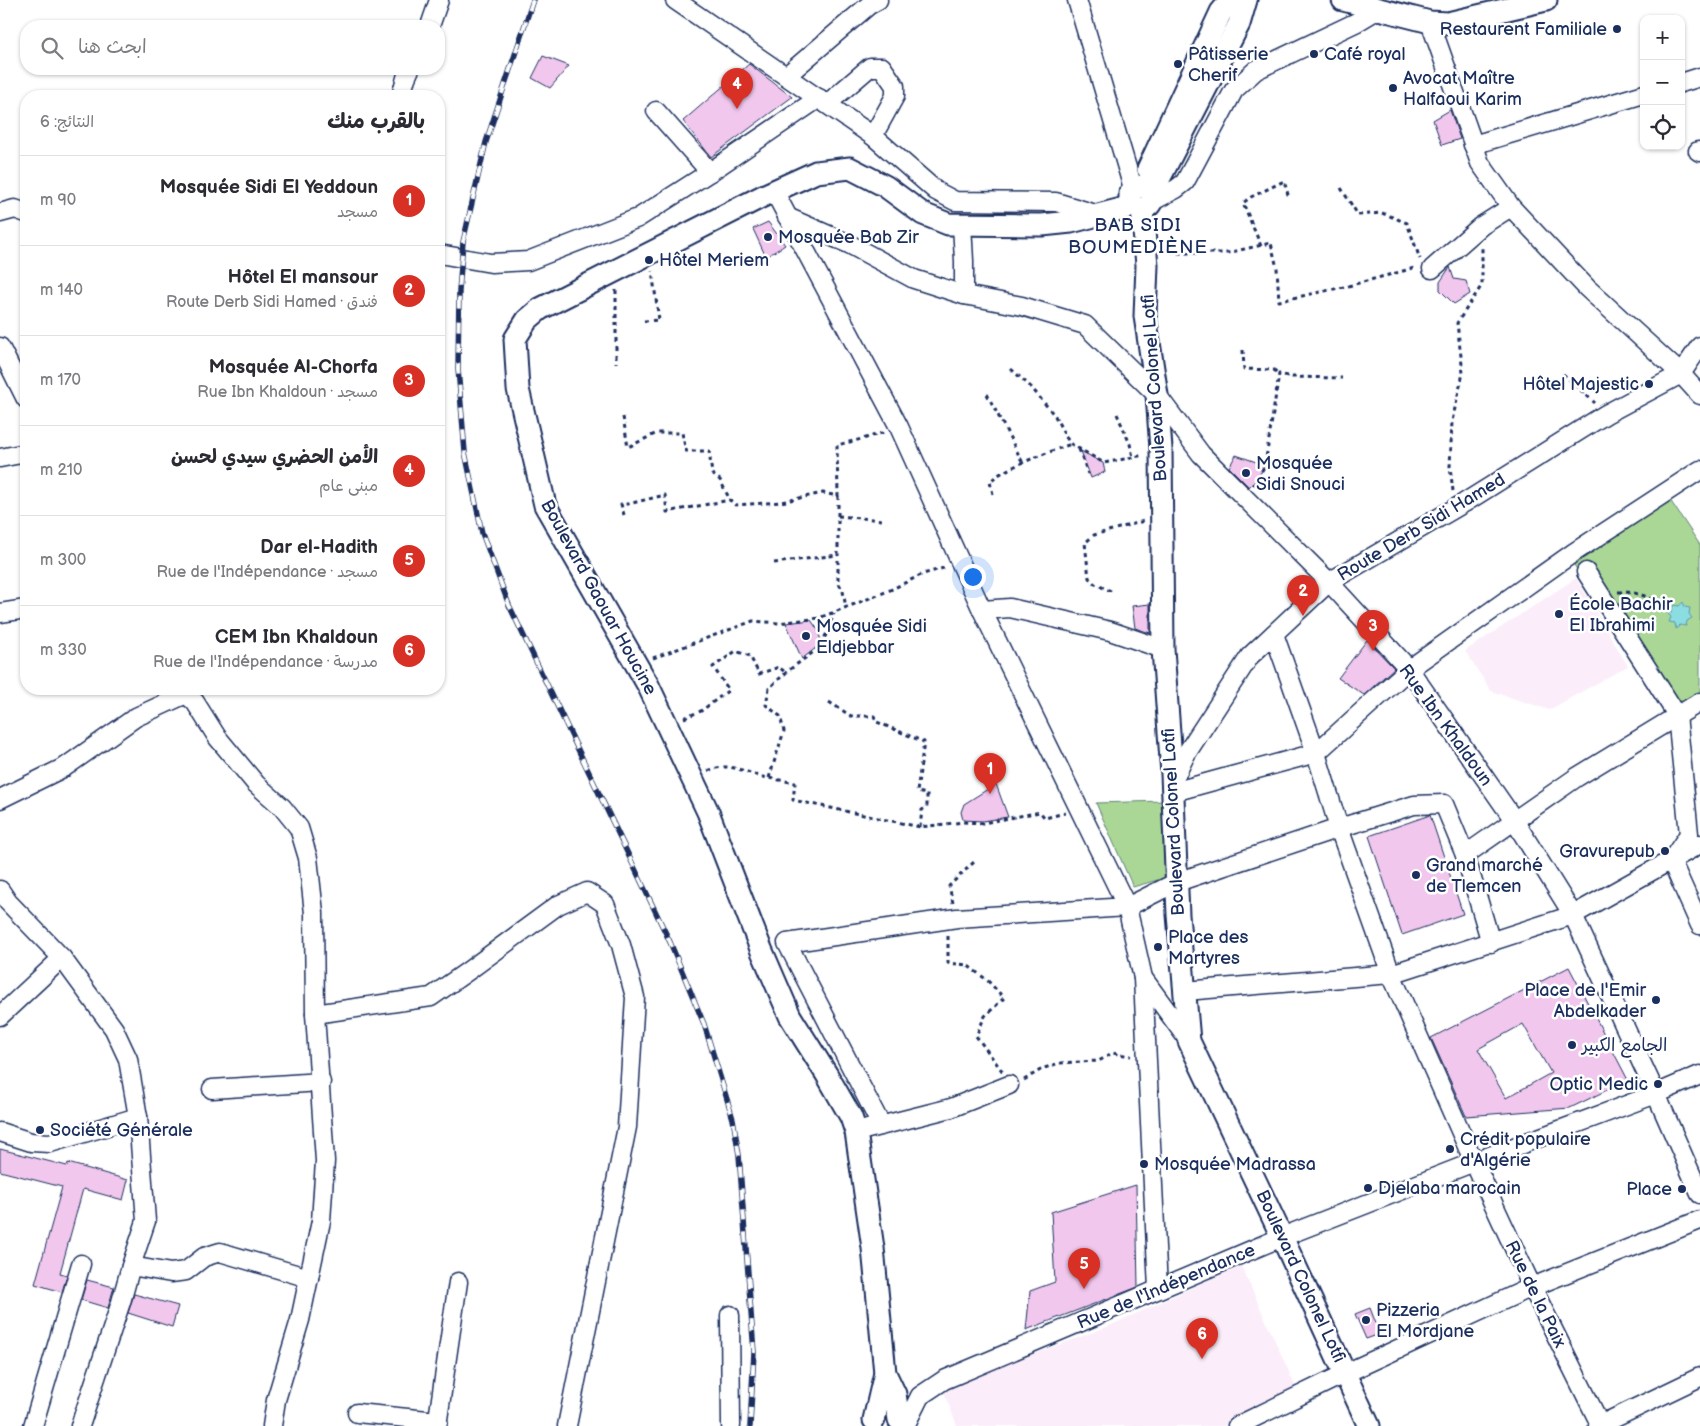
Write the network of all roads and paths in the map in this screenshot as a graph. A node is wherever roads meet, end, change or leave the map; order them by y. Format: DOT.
graph roads {
  1 [pos="439,0"];
  2 [pos="675,0"];
  3 [pos="1077,0"];
  4 [pos="1231,0"];
  5 [pos="1246,0"];
  6 [pos="1342,0"];
  7 [pos="1546,0"];
  8 [pos="871,2"];
  9 [pos="1377,10"];
  10 [pos="432,20"];
  11 [pos="1430,22"];
  12 [pos="407,75"];
  13 [pos="786,76"];
  14 [pos="1700,77"];
  15 [pos="1685,82"];
  16 [pos="403,90"];
  17 [pos="1640,95"];
  18 [pos="823,101"];
  19 [pos="656,112"];
  20 [pos="873,136"];
  21 [pos="1473,145"];
  22 [pos="710,172"];
  23 [pos="1341,188"];
  24 [pos="774,191"];
  25 [pos="1142,197"];
  26 [pos="1289,198"];
  27 [pos="1511,207"];
  28 [pos="20,211"];
  29 [pos="0,213"];
  30 [pos="1099,215"];
  31 [pos="788,217"];
  32 [pos="962,224"];
  33 [pos="1481,226"];
  34 [pos="1261,246"];
  35 [pos="1158,248"];
  36 [pos="650,253"];
  37 [pos="445,255"];
  38 [pos="614,272"];
  39 [pos="1428,272"];
  40 [pos="964,295"];
  41 [pos="644,321"];
  42 [pos="1700,346"];
  43 [pos="0,347"];
  44 [pos="1242,350"];
  45 [pos="616,363"];
  46 [pos="1011,369"];
  47 [pos="1279,374"];
  48 [pos="1563,374"];
  49 [pos="1681,374"];
  50 [pos="1342,378"];
  51 [pos="20,387"];
  52 [pos="987,394"];
  53 [pos="1157,395"];
  54 [pos="1700,395"];
  55 [pos="1117,414"];
  56 [pos="1606,414"];
  57 [pos="623,417"];
  58 [pos="899,426"];
  59 [pos="1071,444"];
  60 [pos="1079,448"];
  61 [pos="1161,449"];
  62 [pos="20,454"];
  63 [pos="1133,457"];
  64 [pos="0,458"];
  65 [pos="1023,463"];
  66 [pos="1700,470"];
  67 [pos="1088,474"];
  68 [pos="993,494"];
  69 [pos="838,496"];
  70 [pos="1245,497"];
  71 [pos="730,500"];
  72 [pos="1456,507"];
  73 [pos="624,515"];
  74 [pos="838,516"];
  75 [pos="1162,516"];
  76 [pos="883,520"];
  77 [pos="838,555"];
  78 [pos="962,562"];
  79 [pos="774,563"];
  80 [pos="1586,572"];
  81 [pos="1329,582"];
  82 [pos="1111,591"];
  83 [pos="1600,595"];
  84 [pos="0,600"];
  85 [pos="20,603"];
  86 [pos="846,608"];
  87 [pos="1666,609"];
  88 [pos="20,610"];
  89 [pos="982,610"];
  90 [pos="835,612"];
  91 [pos="0,613"];
  92 [pos="1274,634"];
  93 [pos="1164,649"];
  94 [pos="636,664"];
  95 [pos="1409,670"];
  96 [pos="786,673"];
  97 [pos="176,695"];
  98 [pos="188,695"];
  99 [pos="829,702"];
  100 [pos="1700,702"];
  101 [pos="1677,715"];
  102 [pos="666,724"];
  103 [pos="1316,753"];
  104 [pos="692,777"];
  105 [pos="769,778"];
  106 [pos="1172,788"];
  107 [pos="0,799"];
  108 [pos="1079,806"];
  109 [pos="1514,820"];
  110 [pos="920,827"];
  111 [pos="1339,828"];
  112 [pos="1700,844"];
  113 [pos="1465,855"];
  114 [pos="1672,860"];
  115 [pos="974,862"];
  116 [pos="1177,882"];
  117 [pos="3,901"];
  118 [pos="1127,907"];
  119 [pos="1573,916"];
  120 [pos="952,919"];
  121 [pos="1700,924"];
  122 [pos="1491,943"];
  123 [pos="62,958"];
  124 [pos="1390,974"];
  125 [pos="1143,978"];
  126 [pos="1185,991"];
  127 [pos="315,1014"];
  128 [pos="0,1016"];
  129 [pos="1189,1041"];
  130 [pos="1139,1057"];
  131 [pos="1700,1075"];
  132 [pos="320,1082"];
  133 [pos="1011,1084"];
  134 [pos="212,1089"];
  135 [pos="1656,1094"];
  136 [pos="138,1117"];
  137 [pos="881,1125"];
  138 [pos="0,1132"];
  139 [pos="856,1132"];
  140 [pos="1474,1162"];
  141 [pos="1700,1194"];
  142 [pos="1700,1220"];
  143 [pos="1282,1237"];
  144 [pos="81,1264"];
  145 [pos="131,1266"];
  146 [pos="309,1278"];
  147 [pos="458,1282"];
  148 [pos="1532,1286"];
  149 [pos="1158,1289"];
  150 [pos="730,1315"];
  151 [pos="1346,1373"];
  152 [pos="885,1374"];
  153 [pos="1700,1377"];
  154 [pos="357,1412"];
  155 [pos="437,1423"];
  156 [pos="870,1423"];
  157 [pos="903,1424"];
  158 [pos="33,1426"];
  159 [pos="80,1426"];
  160 [pos="272,1426"];
  161 [pos="567,1426"];
  162 [pos="731,1426"];
  163 [pos="1237,1426"];
  164 [pos="1369,1426"];
  165 [pos="1600,1426"];
  1 -- 10 [label="street"];
  2 -- 13 [label="street"];
  3 -- 25 [label="street"];
  4 -- 25 [label="main road"];
  5 -- 25 [label="main road"];
  6 -- 9 [label="main road"];
  7 -- 11 [label="main road"];
  8 -- 13 [label="street"];
  9 -- 11 [label="main road"];
  9 -- 25 [label="street"];
  11 -- 21 [label="street"];
  12 -- 16 [label="street"];
  13 -- 18 [label="street"];
  14 -- 15 [label="street"];
  17 -- 21 [label="street"];
  18 -- 20 [label="street"];
  18 -- 20 [label="street"];
  18 -- 22 [label="street"];
  19 -- 22 [label="street"];
  20 -- 30 [label="street"];
  21 -- 27 [label="street"];
  22 -- 37 [label="street"];
  23 -- 39 [label="path"];
  24 -- 31 [label="street"];
  24 -- 32 [label="main road, Boulevard Gaouar Houcine"];
  24 -- 36 [label="main road, Boulevard Gaouar Houcine"];
  25 -- 30 [label="main road, Boulevard Gaouar Houcine"];
  25 -- 53 [label="main road, Boulevard Colonel Lotfi"];
  26 -- 34 [label="path"];
  27 -- 33 [label="street"];
  27 -- 49 [label="street"];
  28 -- 29 [label="street"];
  30 -- 32 [label="main road, Boulevard Gaouar Houcine"];
  31 -- 40 [label="street, Rue Ibn Khaldoun"];
  31 -- 58 [label="street"];
  32 -- 40 [label="street"];
  33 -- 39 [label="street"];
  33 -- 72 [label="path"];
  34 -- 35 [label="path"];
  34 -- 39 [label="path"];
  36 -- 38 [label="main road, Boulevard Gaouar Houcine"];
  36 -- 41 [label="path"];
  38 -- 45 [label="path"];
  38 -- 94 [label="main road, Boulevard Gaouar Houcine"];
  40 -- 53 [label="street, Rue Ibn Khaldoun"];
  42 -- 49 [label="street, Route Derb Sidi Hamed"];
  43 -- 51 [label="street"];
  44 -- 47 [label="path"];
  46 -- 59 [label="path"];
  47 -- 50 [label="path"];
  47 -- 70 [label="path"];
  48 -- 56 [label="path"];
  49 -- 54 [label="street"];
  49 -- 56 [label="street, Route Derb Sidi Hamed"];
  52 -- 65 [label="path"];
  53 -- 61 [label="main road, Boulevard Colonel Lotfi"];
  53 -- 70 [label="street, Rue Ibn Khaldoun"];
  55 -- 63 [label="path"];
  56 -- 72 [label="street, Route Derb Sidi Hamed"];
  57 -- 71 [label="path"];
  58 -- 69 [label="path"];
  58 -- 78 [label="street"];
  59 -- 60 [label="path"];
  59 -- 65 [label="path"];
  60 -- 63 [label="path"];
  60 -- 67 [label="path"];
  61 -- 63 [label="path"];
  61 -- 75 [label="main road, Boulevard Colonel Lotfi"];
  62 -- 64 [label="street"];
  65 -- 68 [label="path"];
  66 -- 95 [label="street"];
  69 -- 71 [label="path"];
  69 -- 74 [label="path"];
  70 -- 81 [label="street, Rue Ibn Khaldoun"];
  71 -- 73 [label="path"];
  72 -- 81 [label="street, Route Derb Sidi Hamed"];
  74 -- 76 [label="path"];
  74 -- 77 [label="path"];
  75 -- 82 [label="path"];
  75 -- 93 [label="main road, Boulevard Colonel Lotfi"];
  77 -- 79 [label="path"];
  77 -- 86 [label="path"];
  78 -- 86 [label="path"];
  78 -- 89 [label="street"];
  80 -- 83 [label="street"];
  81 -- 92 [label="street, Route Derb Sidi Hamed"];
  81 -- 95 [label="street, Rue Ibn Khaldoun"];
  83 -- 87 [label="path"];
  83 -- 101 [label="street"];
  84 -- 85 [label="street"];
  86 -- 90 [label="path"];
  88 -- 91 [label="street"];
  89 -- 93 [label="street"];
  89 -- 108 [label="street"];
  90 -- 94 [label="path"];
  90 -- 96 [label="path"];
  92 -- 103 [label="street, Rue de la Paix"];
  92 -- 106 [label="street, Route Derb Sidi Hamed"];
  93 -- 106 [label="main road, Boulevard Colonel Lotfi"];
  94 -- 102 [label="main road, Boulevard Gaouar Houcine"];
  95 -- 103 [label="street"];
  95 -- 109 [label="street, Rue Ibn Khaldoun"];
  96 -- 102 [label="path"];
  96 -- 105 [label="path"];
  97 -- 107 [label="street"];
  98 -- 127 [label="street"];
  99 -- 110 [label="path"];
  100 -- 101 [label="street"];
  101 -- 109 [label="street"];
  101 -- 114 [label="street"];
  102 -- 104 [label="main road, Boulevard Gaouar Houcine"];
  103 -- 106 [label="street"];
  103 -- 111 [label="street, Rue de la Paix"];
  104 -- 105 [label="path"];
  104 -- 139 [label="main road, Boulevard Gaouar Houcine"];
  105 -- 110 [label="path"];
  106 -- 116 [label="main road, Boulevard Colonel Lotfi"];
  108 -- 110 [label="path"];
  108 -- 118 [label="street"];
  109 -- 113 [label="street"];
  109 -- 119 [label="street, Rue Ibn Khaldoun"];
  111 -- 113 [label="street"];
  111 -- 116 [label="street"];
  111 -- 124 [label="street, Rue de la Paix"];
  112 -- 114 [label="street"];
  113 -- 122 [label="street"];
  114 -- 119 [label="street"];
  114 -- 121 [label="street"];
  115 -- 120 [label="path"];
  116 -- 118 [label="street"];
  116 -- 126 [label="main road, Boulevard Colonel Lotfi"];
  117 -- 123 [label="street"];
  118 -- 120 [label="street"];
  118 -- 125 [label="street"];
  119 -- 122 [label="street"];
  119 -- 135 [label="street, Rue Ibn Khaldoun"];
  120 -- 133 [label="path"];
  120 -- 137 [label="street"];
  122 -- 124 [label="street"];
  123 -- 128 [label="street"];
  123 -- 136 [label="street"];
  124 -- 126 [label="street"];
  124 -- 140 [label="street, Rue de la Paix"];
  125 -- 129 [label="street"];
  125 -- 149 [label="street"];
  126 -- 129 [label="main road, Boulevard Colonel Lotfi"];
  127 -- 132 [label="street"];
  127 -- 161 [label="street"];
  129 -- 143 [label="main road, Boulevard Colonel Lotfi"];
  130 -- 133 [label="path"];
  131 -- 135 [label="street, Rue de l'Indépendance"];
  132 -- 134 [label="street"];
  132 -- 146 [label="street"];
  133 -- 137 [label="street"];
  135 -- 140 [label="street, Rue de l'Indépendance"];
  135 -- 141 [label="street, Rue Ibn Khaldoun"];
  136 -- 138 [label="street"];
  136 -- 145 [label="street"];
  137 -- 139 [label="street"];
  139 -- 152 [label="main road, Boulevard Gaouar Houcine"];
  140 -- 143 [label="street, Rue de l'Indépendance"];
  140 -- 148 [label="street, Rue de la Paix"];
  142 -- 148 [label="street"];
  143 -- 149 [label="street, Rue de l'Indépendance"];
  143 -- 151 [label="main road, Boulevard Colonel Lotfi"];
  144 -- 158 [label="street"];
  145 -- 146 [label="street"];
  145 -- 159 [label="street"];
  146 -- 160 [label="street"];
  147 -- 155 [label="street"];
  148 -- 151 [label="street"];
  148 -- 165 [label="street, Rue de la Paix"];
  149 -- 157 [label="street, Rue de l'Indépendance"];
  150 -- 162 [label="street"];
  151 -- 163 [label="street"];
  151 -- 164 [label="main road, Boulevard Colonel Lotfi"];
  152 -- 156 [label="main road"];
  152 -- 157 [label="main road"];
  153 -- 165 [label="street"];
  154 -- 155 [label="street"];
  156 -- 157 [label="main road"];
}
